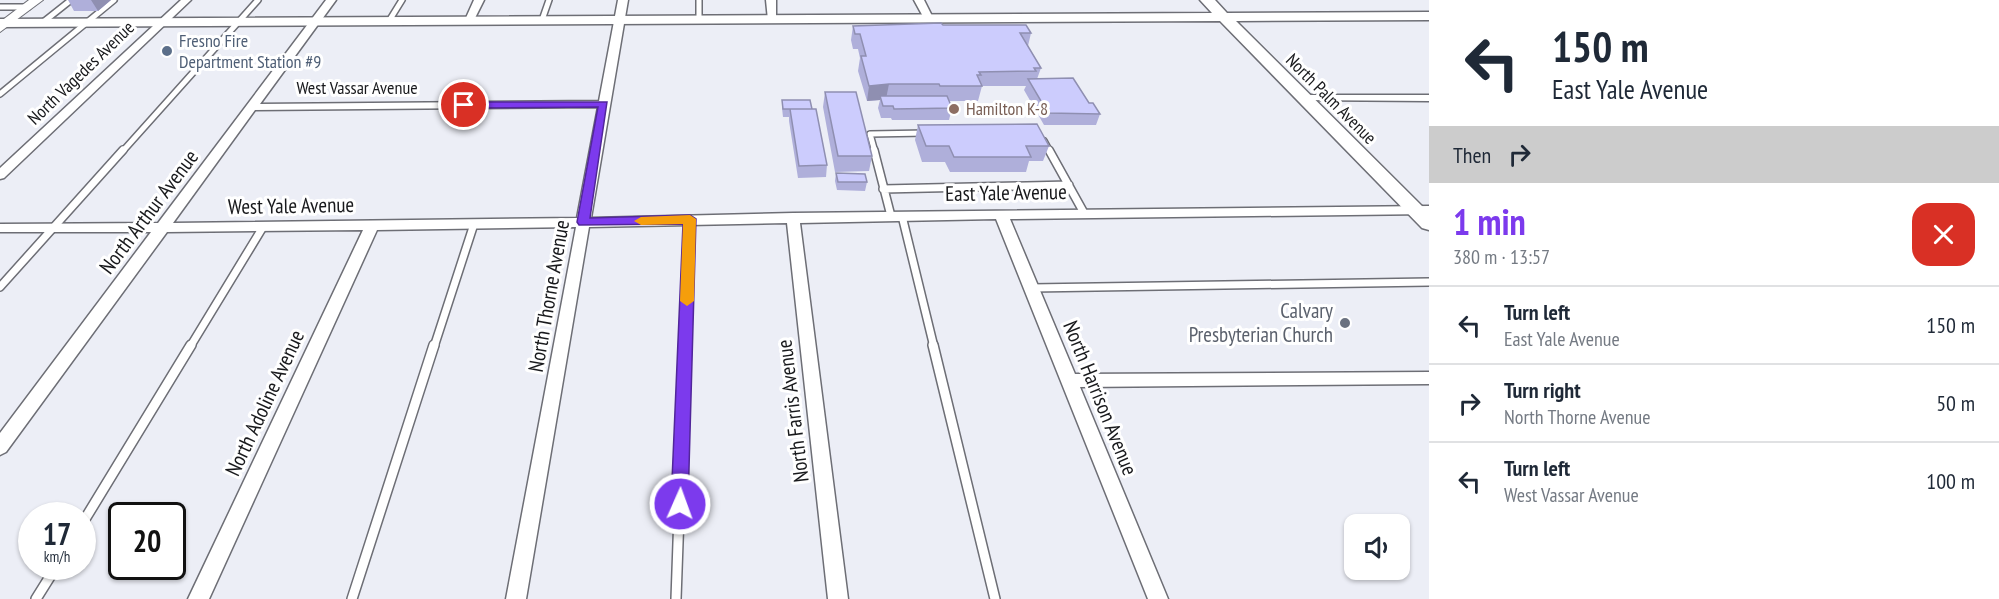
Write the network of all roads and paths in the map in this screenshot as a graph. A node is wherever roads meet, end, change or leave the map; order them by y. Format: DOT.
graph roads {
  1 [pos="71,0"];
  2 [pos="114,0"];
  3 [pos="186,0"];
  4 [pos="258,0"];
  5 [pos="331,0"];
  6 [pos="402,0"];
  7 [pos="479,0"];
  8 [pos="549,0"];
  9 [pos="623,0"];
  10 [pos="699,0"];
  11 [pos="771,0"];
  12 [pos="920,0"];
  13 [pos="1207,0"];
  14 [pos="32,3"];
  15 [pos="0,7"];
  16 [pos="1429,16"];
  17 [pos="1224,18"];
  18 [pos="620,19"];
  19 [pos="470,20"];
  20 [pos="542,20"];
  21 [pos="699,20"];
  22 [pos="773,20"];
  23 [pos="929,20"];
  24 [pos="239,21"];
  25 [pos="315,21"];
  26 [pos="389,21"];
  27 [pos="86,22"];
  28 [pos="162,22"];
  29 [pos="42,23"];
  30 [pos="2,25"];
  31 [pos="0,94"];
  32 [pos="1303,98"];
  33 [pos="1429,98"];
  34 [pos="604,104"];
  35 [pos="254,107"];
  36 [pos="1040,132"];
  37 [pos="938,133"];
  38 [pos="0,176"];
  39 [pos="1069,185"];
  40 [pos="883,189"];
  41 [pos="1422,210"];
  42 [pos="1084,213"];
  43 [pos="1001,214"];
  44 [pos="896,216"];
  45 [pos="793,217"];
  46 [pos="690,219"];
  47 [pos="583,222"];
  48 [pos="474,224"];
  49 [pos="1429,225"];
  50 [pos="372,226"];
  51 [pos="262,227"];
  52 [pos="0,228"];
  53 [pos="53,228"];
  54 [pos="163,228"];
  55 [pos="1429,282"];
  56 [pos="0,287"];
  57 [pos="1032,288"];
  58 [pos="1429,378"];
  59 [pos="1068,381"];
  60 [pos="0,447"];
  61 [pos="95,502"];
  62 [pos="48,580"];
  63 [pos="36,599"];
  64 [pos="198,599"];
  65 [pos="352,599"];
  66 [pos="516,599"];
  67 [pos="676,599"];
  68 [pos="838,599"];
  69 [pos="995,599"];
  70 [pos="1158,599"];
  1 -- 29 [label="lane"];
  2 -- 27 [label="lane"];
  3 -- 28 [label="street, North Vagedes Avenue"];
  4 -- 24 [label="lane"];
  5 -- 25 [label="street, North Arthur Avenue"];
  6 -- 26 [label="lane"];
  7 -- 19 [label="street"];
  8 -- 20 [label="lane"];
  9 -- 18 [label="street, North Thorne Avenue"];
  10 -- 21 [label="lane"];
  11 -- 22 [label="street"];
  12 -- 23 [label="street"];
  13 -- 17 [label="main road, North Palm Avenue"];
  14 -- 15 [label="lane"];
  14 -- 30 [label="street"];
  16 -- 17 [label="main road"];
  17 -- 23 [label="main road"];
  17 -- 32 [label="main road, North Palm Avenue"];
  18 -- 20 [label="main road"];
  18 -- 21 [label="main road"];
  18 -- 34 [label="street, North Thorne Avenue"];
  19 -- 20 [label="main road"];
  19 -- 26 [label="main road"];
  21 -- 22 [label="main road"];
  22 -- 23 [label="main road"];
  24 -- 25 [label="main road"];
  24 -- 28 [label="main road"];
  24 -- 53 [label="lane"];
  25 -- 26 [label="main road"];
  25 -- 35 [label="street, North Arthur Avenue"];
  27 -- 28 [label="main road"];
  27 -- 29 [label="main road"];
  27 -- 31 [label="lane"];
  28 -- 38 [label="street, North Vagedes Avenue"];
  29 -- 30 [label="main road"];
  32 -- 33 [label="street"];
  32 -- 41 [label="main road, North Palm Avenue"];
  34 -- 35 [label="street, West Vassar Avenue"];
  34 -- 47 [label="street, North Thorne Avenue"];
  35 -- 54 [label="street, North Arthur Avenue"];
  36 -- 39 [label="lane"];
  37 -- 40 [label="lane"];
  39 -- 40 [label="lane"];
  39 -- 42 [label="lane"];
  40 -- 44 [label="lane"];
  41 -- 42 [label="street, East Yale Avenue"];
  41 -- 49 [label="main road, North Palm Avenue"];
  42 -- 43 [label="street, East Yale Avenue"];
  43 -- 44 [label="street, East Yale Avenue"];
  43 -- 57 [label="street, North Harrison Avenue"];
  44 -- 45 [label="street, East Yale Avenue"];
  44 -- 69 [label="lane"];
  45 -- 46 [label="street, East Yale Avenue"];
  45 -- 68 [label="street, North Farris Avenue"];
  46 -- 47 [label="street, East Yale Avenue"];
  46 -- 67 [label="lane"];
  47 -- 48 [label="street, West Yale Avenue"];
  47 -- 66 [label="street, North Thorne Avenue"];
  48 -- 50 [label="street, West Yale Avenue"];
  48 -- 65 [label="lane"];
  50 -- 51 [label="street, West Yale Avenue"];
  50 -- 64 [label="street, North Adoline Avenue"];
  51 -- 54 [label="street, West Yale Avenue"];
  51 -- 61 [label="lane"];
  52 -- 53 [label="street, West Yale Avenue"];
  53 -- 54 [label="street, West Yale Avenue"];
  53 -- 56 [label="lane"];
  54 -- 60 [label="street, North Arthur Avenue"];
  55 -- 57 [label="lane"];
  57 -- 59 [label="street, North Harrison Avenue"];
  58 -- 59 [label="street"];
  59 -- 70 [label="street, North Harrison Avenue"];
  62 -- 63 [label="lane"];
}
